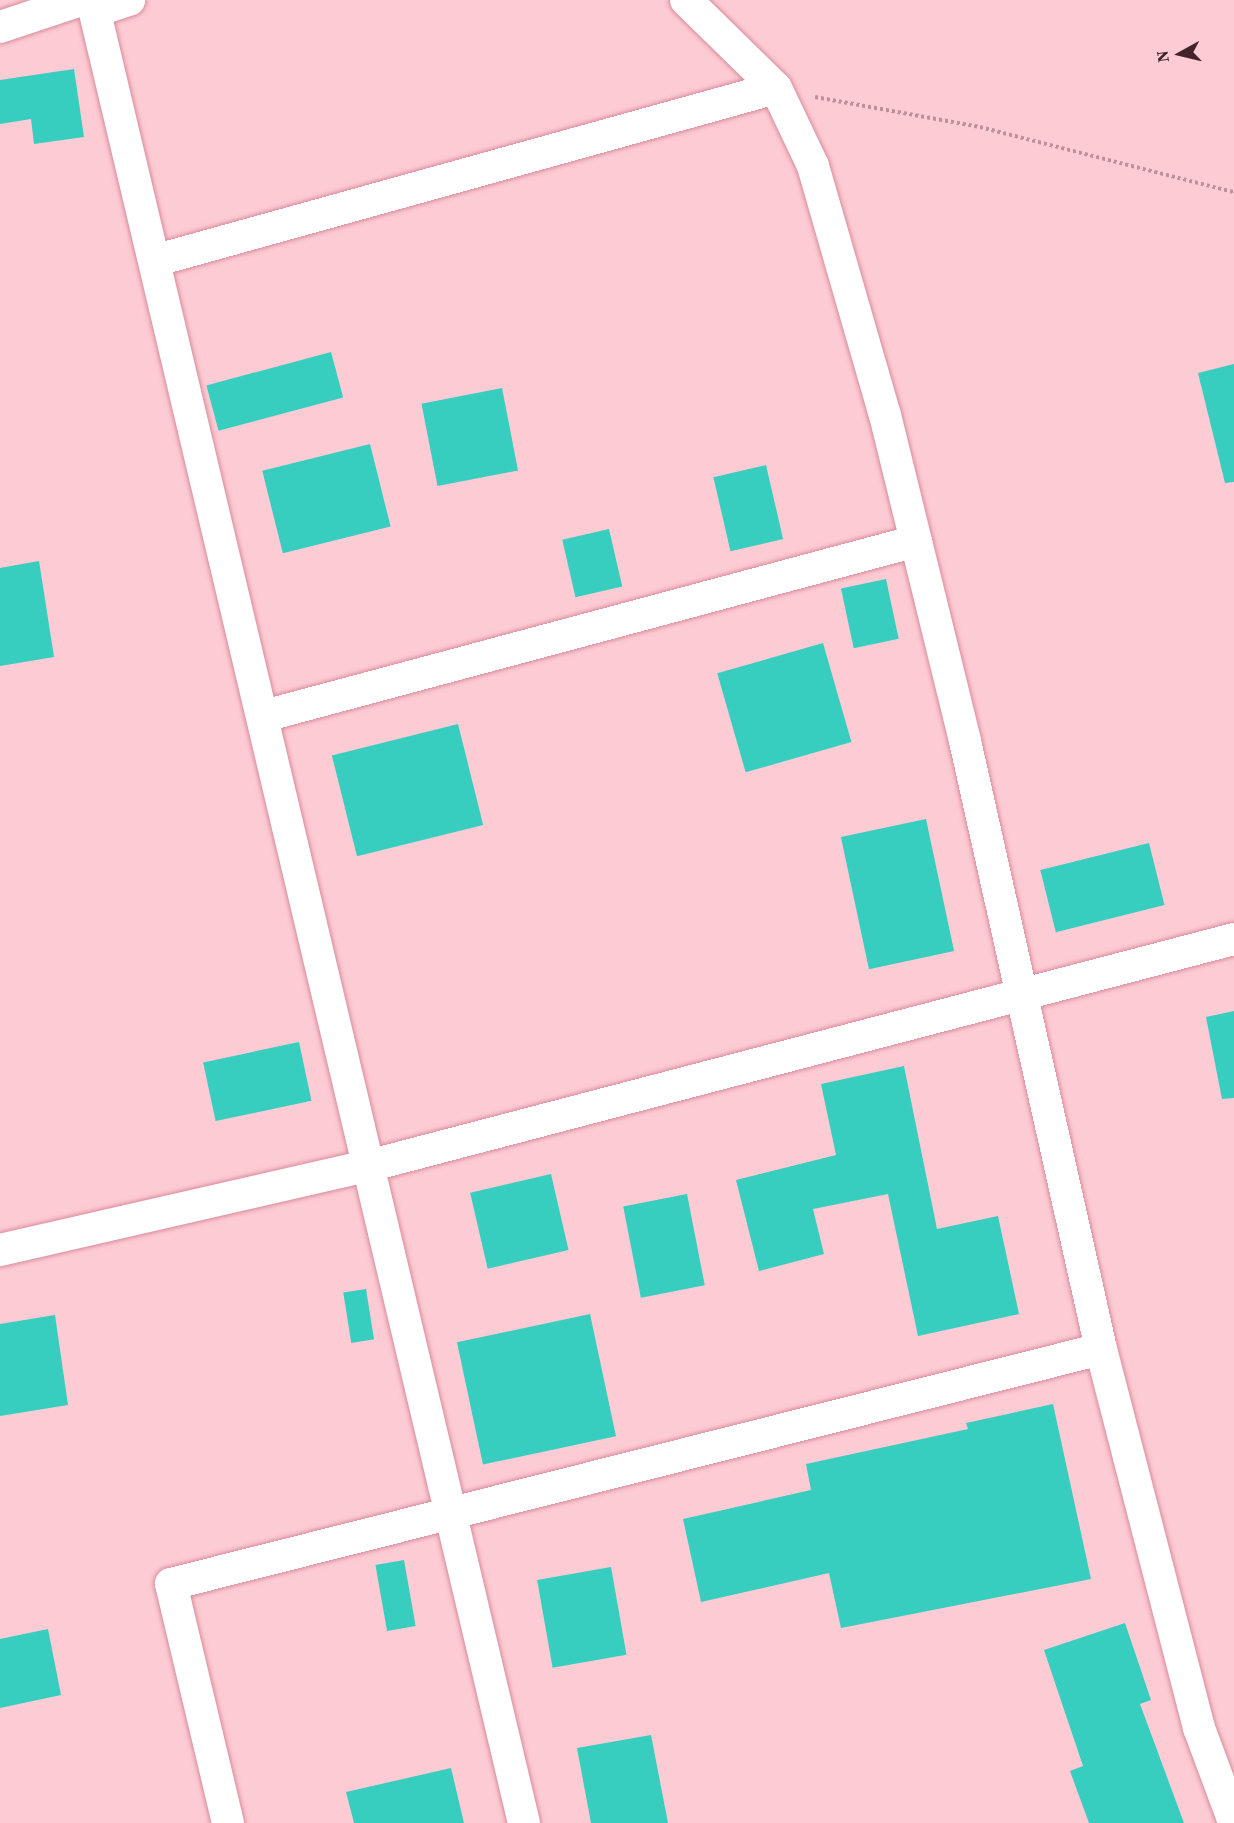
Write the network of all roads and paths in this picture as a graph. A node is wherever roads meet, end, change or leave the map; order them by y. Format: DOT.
graph roads {
  1 [pos="129,0"];
  2 [pos="686,0"];
  3 [pos="89,4"];
  4 [pos="0,27"];
  5 [pos="776,88"];
  6 [pos="1234,192"];
  7 [pos="157,260"];
  8 [pos="916,541"];
  9 [pos="264,716"];
  10 [pos="1234,939"];
  11 [pos="1023,996"];
  12 [pos="368,1167"];
  13 [pos="0,1250"];
  14 [pos="1101,1349"];
  15 [pos="451,1515"];
  16 [pos="1234,1822"];
  17 [pos="228,1823"];
  18 [pos="524,1823"];
  1 -- 3 [label="street"];
  2 -- 5 [label="street"];
  3 -- 4 [label="street"];
  3 -- 7 [label="street"];
  5 -- 6 [label="path"];
  5 -- 7 [label="street"];
  5 -- 8 [label="street"];
  7 -- 9 [label="street"];
  8 -- 9 [label="street"];
  8 -- 11 [label="street"];
  9 -- 12 [label="street"];
  10 -- 11 [label="street"];
  11 -- 12 [label="street"];
  11 -- 14 [label="street"];
  12 -- 13 [label="street"];
  12 -- 15 [label="street"];
  14 -- 15 [label="street"];
  14 -- 16 [label="street"];
  15 -- 17 [label="street"];
  15 -- 18 [label="street"];
}
